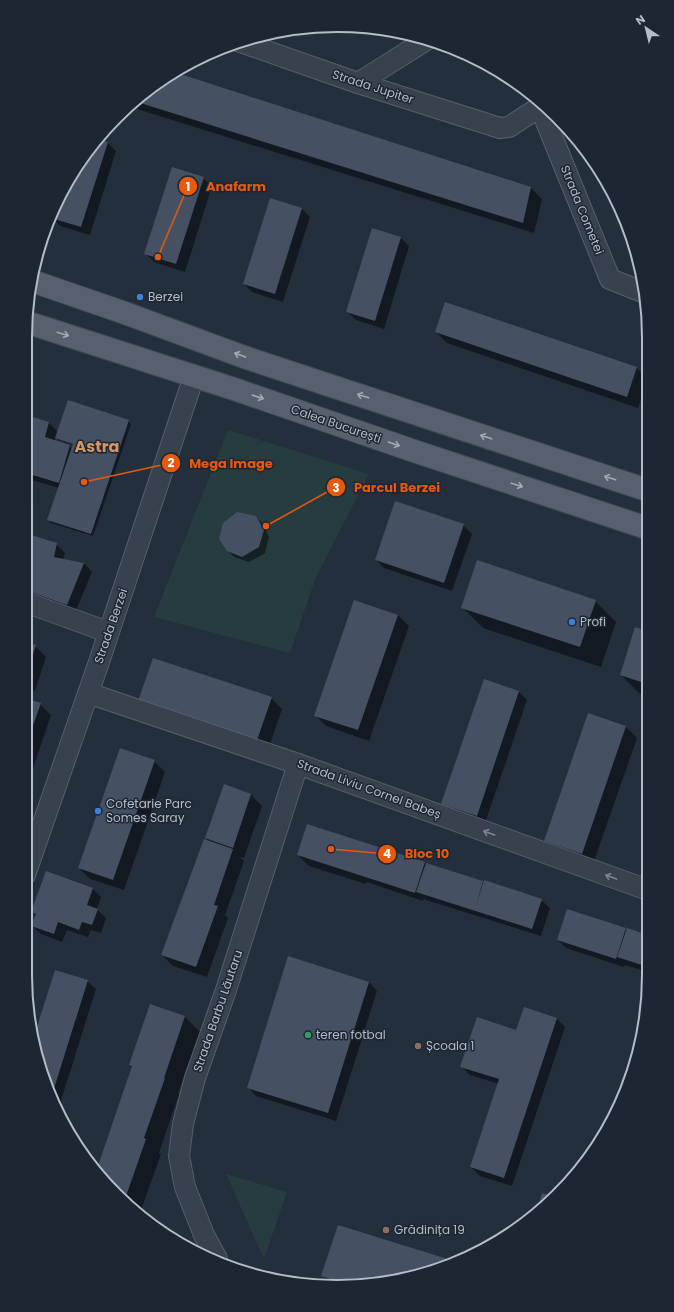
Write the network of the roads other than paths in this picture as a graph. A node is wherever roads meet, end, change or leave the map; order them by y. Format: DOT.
graph roads {
  1 [pos="421,44"];
  2 [pos="249,45"];
  3 [pos="358,83"];
  4 [pos="538,108"];
  5 [pos="546,115"];
  6 [pos="37,283"];
  7 [pos="638,289"];
  8 [pos="33,324"];
  9 [pos="194,376"];
  10 [pos="642,488"];
  11 [pos="642,526"];
  12 [pos="32,605"];
  13 [pos="108,632"];
  14 [pos="88,693"];
  15 [pos="298,764"];
  16 [pos="32,855"];
  17 [pos="642,888"];
  18 [pos="215,1255"];
  1 -- 3 [label="street"];
  2 -- 3 [label="street, Strada Jupiter"];
  3 -- 4 [label="street, Strada Jupiter"];
  5 -- 7 [label="street, Strada Cometei"];
  10 -- 6 [label="main road, one-way"];
  8 -- 9 [label="main road, Calea București, one-way"];
  9 -- 11 [label="main road, Calea București, one-way"];
  9 -- 13 [label="street, Strada Berzei"];
  12 -- 13 [label="street"];
  13 -- 14 [label="street, Strada Berzei"];
  14 -- 15 [label="street, Strada Liviu Cornel Babeș"];
  14 -- 16 [label="street, Strada Berzei"];
  17 -- 15 [label="street, Strada Liviu Cornel Babeș, one-way"];
  15 -- 18 [label="street, Strada Barbu Lăutaru"];
}
